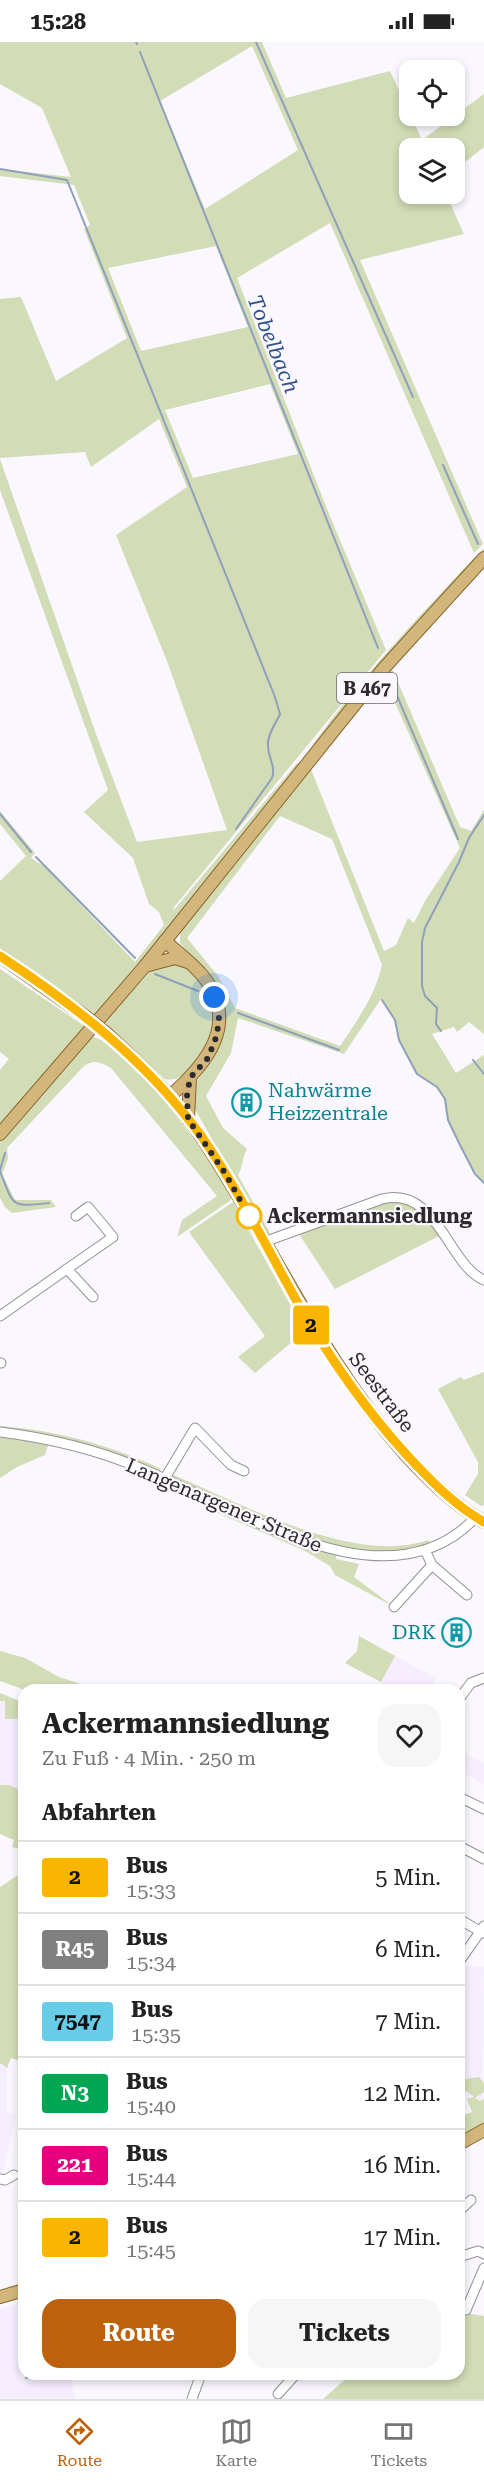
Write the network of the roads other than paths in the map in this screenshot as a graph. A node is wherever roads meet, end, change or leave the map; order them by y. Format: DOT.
graph roads {
  1 [pos="484,558"];
  2 [pos="165,941"];
  3 [pos="0,956"];
  4 [pos="189,962"];
  5 [pos="145,966"];
  6 [pos="190,1078"];
  7 [pos="170,1096"];
  8 [pos="188,1119"];
  9 [pos="0,1134"];
  10 [pos="76,1216"];
  11 [pos="264,1242"];
  12 [pos="67,1269"];
  13 [pos="484,1280"];
  14 [pos="93,1297"];
  15 [pos="0,1316"];
  16 [pos="0,1432"];
  17 [pos="244,1472"];
  18 [pos="165,1478"];
  19 [pos="480,1520"];
  20 [pos="425,1550"];
  21 [pos="432,1565"];
  22 [pos="467,1595"];
  23 [pos="394,1606"];
  24 [pos="484,1678"];
  25 [pos="465,1691"];
  26 [pos="465,1800"];
  27 [pos="484,1809"];
  28 [pos="465,1849"];
  29 [pos="484,1859"];
  30 [pos="465,1922"];
  31 [pos="483,1931"];
  32 [pos="465,1954"];
  33 [pos="484,2130"];
  34 [pos="465,2141"];
  35 [pos="14,2175"];
  36 [pos="0,2179"];
  37 [pos="471,2200"];
  38 [pos="465,2206"];
  39 [pos="484,2254"];
  40 [pos="465,2256"];
  41 [pos="484,2268"];
  42 [pos="18,2292"];
  43 [pos="0,2296"];
  44 [pos="466,2310"];
  45 [pos="199,2380"];
  46 [pos="291,2380"];
  47 [pos="278,2394"];
  48 [pos="192,2399"];
  1 -- 2 [label="main road, B 467"];
  2 -- 4 [label="main road"];
  2 -- 5 [label="main road, B 467"];
  3 -- 7 [label="main road, Seestraße, bridge"];
  4 -- 5 [label="main road"];
  4 -- 6 [label="main road"];
  5 -- 9 [label="main road, B 467"];
  6 -- 7 [label="main road"];
  6 -- 8 [label="main road"];
  7 -- 8 [label="main road, Seestraße"];
  8 -- 11 [label="main road, Seestraße"];
  10 -- 12 [label="street"];
  11 -- 13 [label="street"];
  11 -- 19 [label="main road, Seestraße"];
  12 -- 14 [label="street"];
  12 -- 15 [label="street"];
  16 -- 18 [label="street, Langenargener Straße"];
  17 -- 18 [label="street"];
  18 -- 20 [label="street, Langenargener Straße"];
  19 -- 20 [label="street, Langenargener Straße"];
  20 -- 21 [label="street"];
  21 -- 22 [label="street"];
  21 -- 23 [label="street"];
  24 -- 25 [label="street"];
  26 -- 27 [label="street"];
  28 -- 29 [label="street"];
  30 -- 31 [label="street"];
  31 -- 32 [label="street"];
  33 -- 34 [label="main road"];
  35 -- 36 [label="street"];
  37 -- 38 [label="street"];
  39 -- 40 [label="street"];
  41 -- 44 [label="street"];
  42 -- 43 [label="main road"];
  45 -- 48 [label="street"];
  46 -- 47 [label="street"];
}
